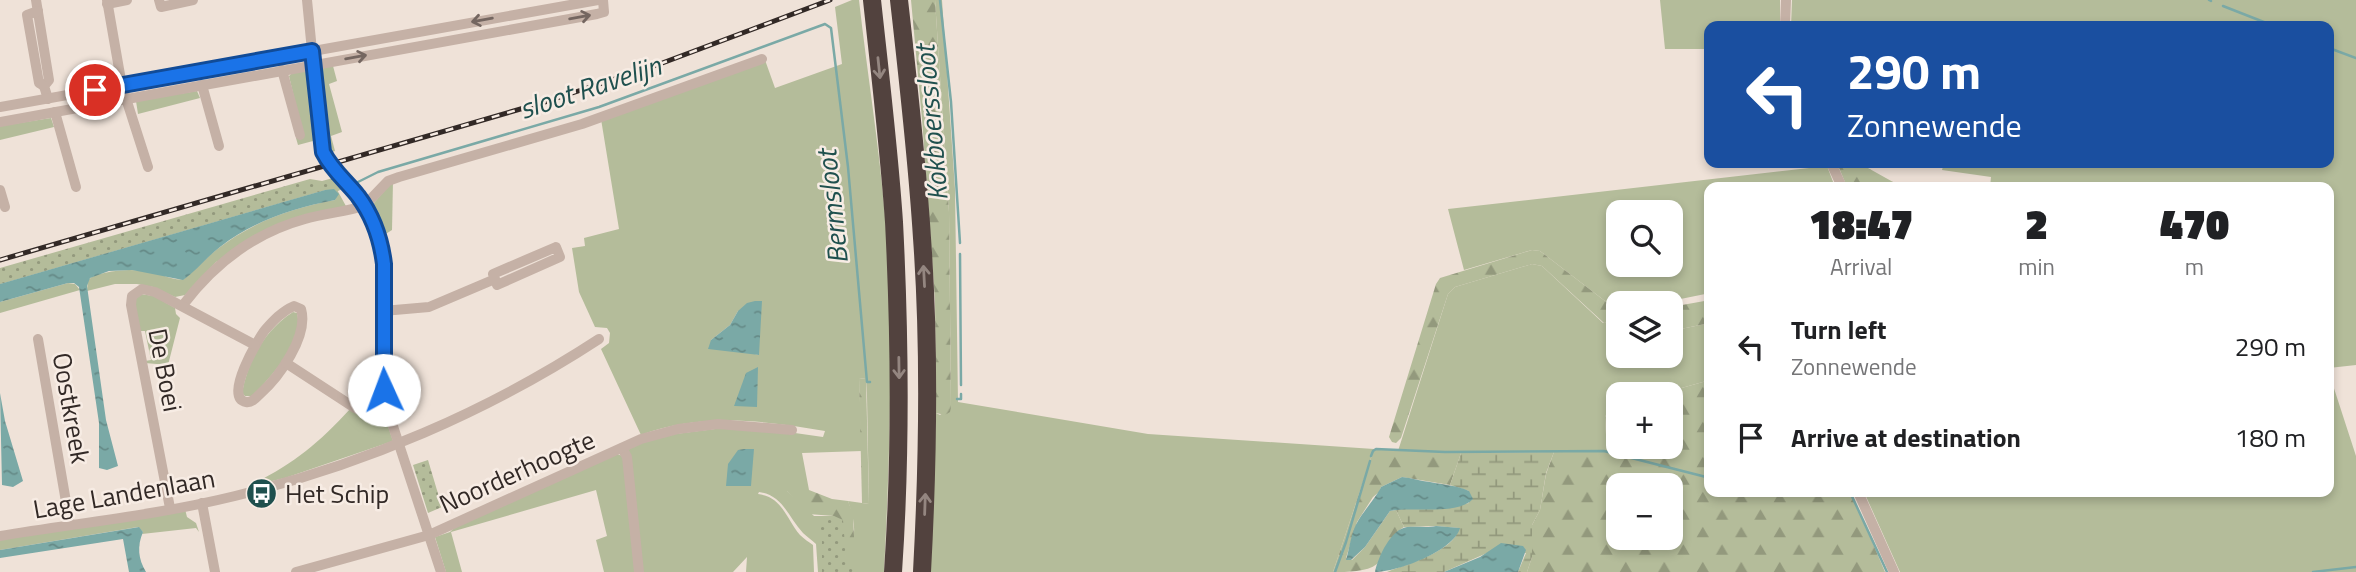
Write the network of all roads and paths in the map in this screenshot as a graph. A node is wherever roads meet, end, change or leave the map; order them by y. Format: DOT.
graph roads {
  1 [pos="36,0"];
  2 [pos="127,0"];
  3 [pos="159,0"];
  4 [pos="193,0"];
  5 [pos="307,0"];
  6 [pos="598,0"];
  7 [pos="603,0"];
  8 [pos="872,0"];
  9 [pos="900,0"];
  10 [pos="1786,0"];
  11 [pos="107,2"];
  12 [pos="1785,21"];
  13 [pos="312,51"];
  14 [pos="762,59"];
  15 [pos="313,65"];
  16 [pos="282,70"];
  17 [pos="202,85"];
  18 [pos="122,86"];
  19 [pos="128,98"];
  20 [pos="48,99"];
  21 [pos="0,107"];
  22 [pos="55,112"];
  23 [pos="0,122"];
  24 [pos="300,135"];
  25 [pos="219,146"];
  26 [pos="148,167"];
  27 [pos="76,187"];
  28 [pos="0,190"];
  29 [pos="364,206"];
  30 [pos="5,207"];
  31 [pos="495,279"];
  32 [pos="183,306"];
  33 [pos="383,311"];
  34 [pos="38,339"];
  35 [pos="599,339"];
  36 [pos="256,345"];
  37 [pos="286,362"];
  38 [pos="388,411"];
  39 [pos="792,430"];
  40 [pos="399,443"];
  41 [pos="622,448"];
  42 [pos="1860,497"];
  43 [pos="202,503"];
  44 [pos="170,508"];
  45 [pos="70,525"];
  46 [pos="429,535"];
  47 [pos="0,536"];
  48 [pos="215,572"];
  49 [pos="296,572"];
  50 [pos="441,572"];
  51 [pos="639,572"];
  52 [pos="893,572"];
  53 [pos="922,572"];
  54 [pos="1894,572"];
  1 -- 20 [label="street"];
  2 -- 11 [label="street"];
  3 -- 4 [label="street"];
  5 -- 13 [label="street"];
  6 -- 13 [label="street, one-way"];
  15 -- 7 [label="street, one-way"];
  8 -- 52 [label="highway, one-way"];
  53 -- 9 [label="highway, one-way"];
  10 -- 12 [label="street"];
  11 -- 18 [label="street"];
  13 -- 15 [label="street"];
  13 -- 18 [label="street"];
  14 -- 29 [label="street"];
  15 -- 16 [label="street"];
  15 -- 29 [label="street"];
  16 -- 17 [label="street"];
  16 -- 24 [label="street"];
  17 -- 19 [label="street"];
  17 -- 25 [label="street"];
  18 -- 19 [label="street"];
  18 -- 20 [label="street"];
  19 -- 22 [label="street"];
  19 -- 26 [label="street"];
  20 -- 21 [label="street"];
  22 -- 23 [label="street"];
  22 -- 27 [label="street"];
  28 -- 30 [label="street"];
  29 -- 32 [label="street"];
  29 -- 33 [label="street"];
  31 -- 31 [label="street"];
  31 -- 33 [label="street"];
  32 -- 36 [label="street"];
  32 -- 44 [label="street, De Boei"];
  33 -- 38 [label="street"];
  34 -- 45 [label="street, Oostkreek"];
  35 -- 40 [label="street, Lage Landenlaan"];
  36 -- 37 [label="street"];
  36 -- 37 [label="street"];
  37 -- 38 [label="street"];
  38 -- 40 [label="street"];
  39 -- 41 [label="street, Noorderhoogte"];
  40 -- 43 [label="street, Lage Landenlaan"];
  40 -- 46 [label="street"];
  41 -- 46 [label="street, Noorderhoogte"];
  41 -- 51 [label="street, Noorderhoogte"];
  42 -- 54 [label="street"];
  43 -- 44 [label="street, Lage Landenlaan"];
  43 -- 48 [label="street"];
  44 -- 45 [label="street, Lage Landenlaan"];
  45 -- 47 [label="street, Lage Landenlaan"];
  46 -- 49 [label="street, Noorderhoogte"];
  46 -- 50 [label="street"];
}
